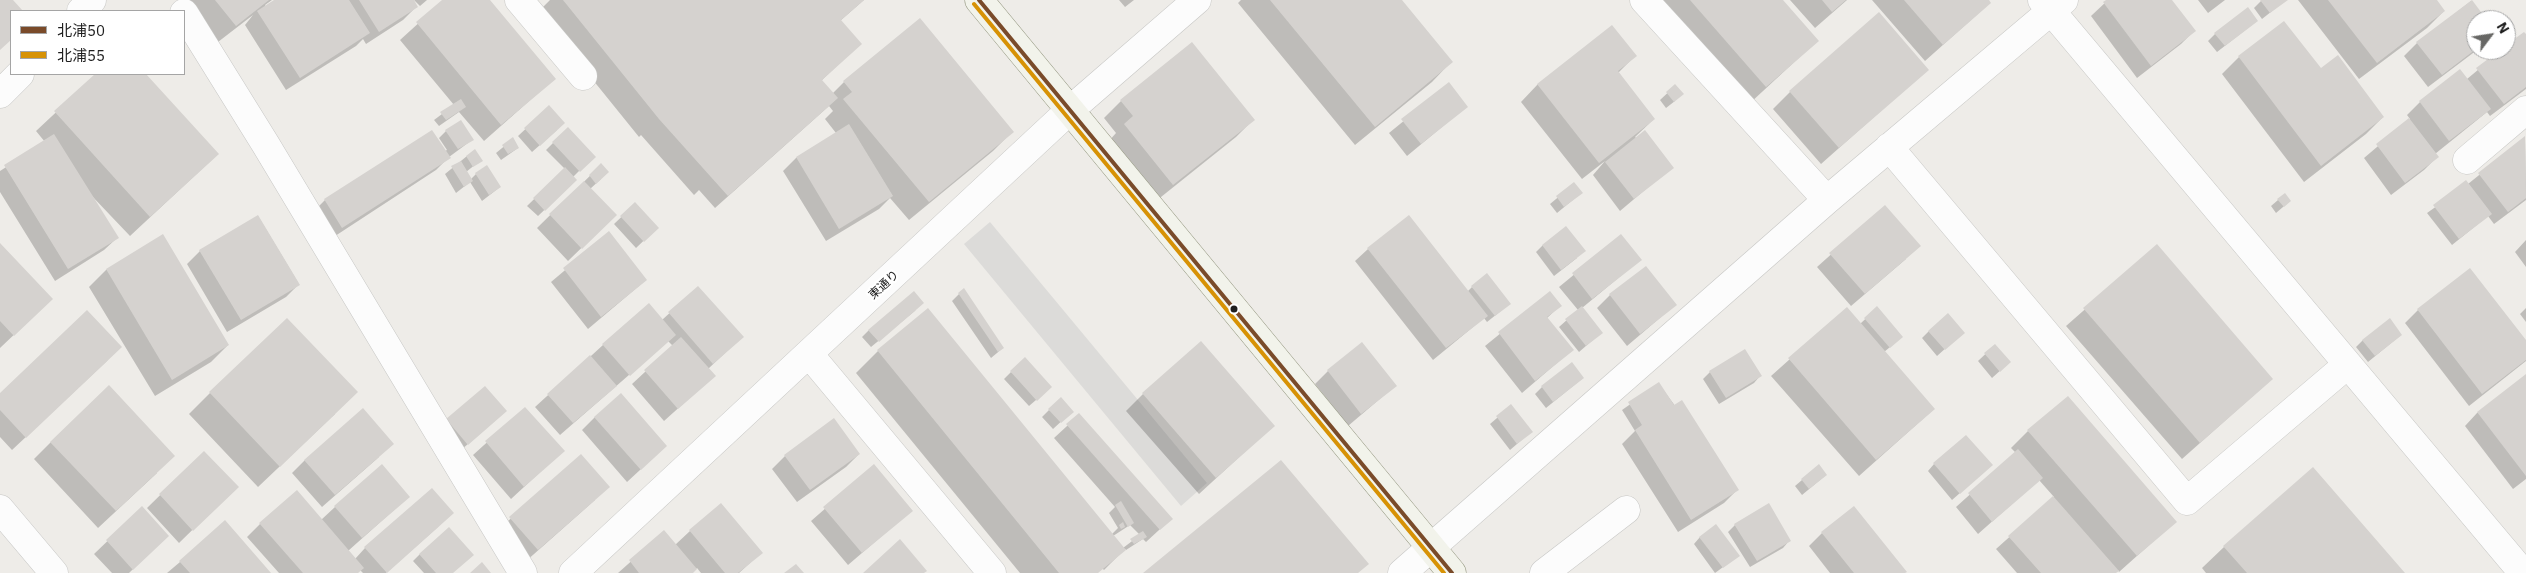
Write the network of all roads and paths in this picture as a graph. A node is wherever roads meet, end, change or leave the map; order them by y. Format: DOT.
graph roads {
  1 [pos="92,0"];
  2 [pos="519,0"];
  3 [pos="979,0"];
  4 [pos="1197,0"];
  5 [pos="1644,0"];
  6 [pos="2053,4"];
  7 [pos="82,10"];
  8 [pos="185,15"];
  9 [pos="19,75"];
  10 [pos="583,76"];
  11 [pos="0,94"];
  12 [pos="1070,110"];
  13 [pos="2526,110"];
  14 [pos="1890,147"];
  15 [pos="2467,160"];
  16 [pos="1827,200"];
  17 [pos="810,354"];
  18 [pos="2348,365"];
  19 [pos="0,509"];
  20 [pos="1626,510"];
  21 [pos="1430,548"];
  22 [pos="54,573"];
  23 [pos="522,573"];
  24 [pos="574,573"];
  25 [pos="992,573"];
  26 [pos="1402,573"];
  27 [pos="1452,573"];
  28 [pos="1544,573"];
  29 [pos="2523,573"];
  1 -- 7 [label="street"];
  2 -- 10 [label="street"];
  3 -- 12 [label="street"];
  4 -- 12 [label="street, 東通り"];
  5 -- 16 [label="street"];
  6 -- 14 [label="street"];
  6 -- 18 [label="street"];
  8 -- 23 [label="street"];
  9 -- 11 [label="street"];
  12 -- 17 [label="street, 東通り"];
  12 -- 21 [label="street"];
  13 -- 15 [label="street"];
  14 -- 16 [label="street"];
  14 -- 18 [label="street"];
  16 -- 21 [label="street"];
  17 -- 24 [label="street, 東通り"];
  17 -- 25 [label="street"];
  18 -- 29 [label="street"];
  19 -- 22 [label="street"];
  20 -- 28 [label="street"];
  21 -- 26 [label="street"];
  21 -- 27 [label="street"];
}
